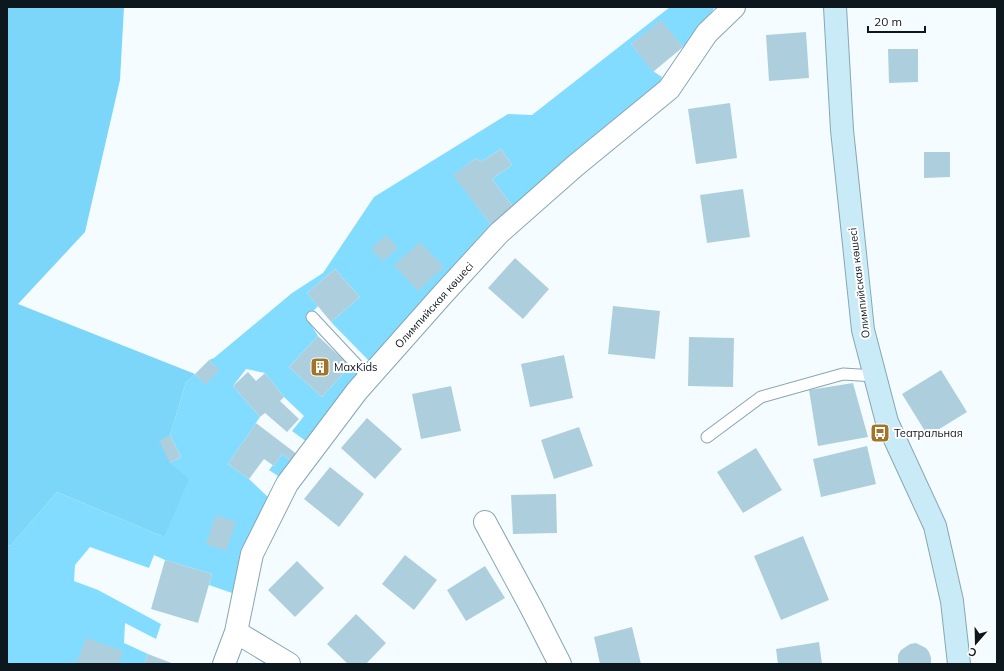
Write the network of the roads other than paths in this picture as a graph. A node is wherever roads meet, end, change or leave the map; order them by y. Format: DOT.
graph roads {
  1 [pos="734,7"];
  2 [pos="835,7"];
  3 [pos="312,317"];
  4 [pos="875,376"];
  5 [pos="369,378"];
  6 [pos="707,437"];
  7 [pos="485,522"];
  8 [pos="236,632"];
  9 [pos="224,664"];
  10 [pos="289,664"];
  11 [pos="560,664"];
  12 [pos="959,664"];
  1 -- 5 [label="street, Олимпийская көшесі"];
  2 -- 4 [label="street, Олимпийская көшесі"];
  3 -- 5 [label="lane"];
  4 -- 6 [label="lane"];
  4 -- 12 [label="street, Олимпийская көшесі"];
  5 -- 8 [label="street, Олимпийская көшесі"];
  7 -- 11 [label="street"];
  8 -- 9 [label="street, Олимпийская көшесі"];
  8 -- 10 [label="street"];
}
